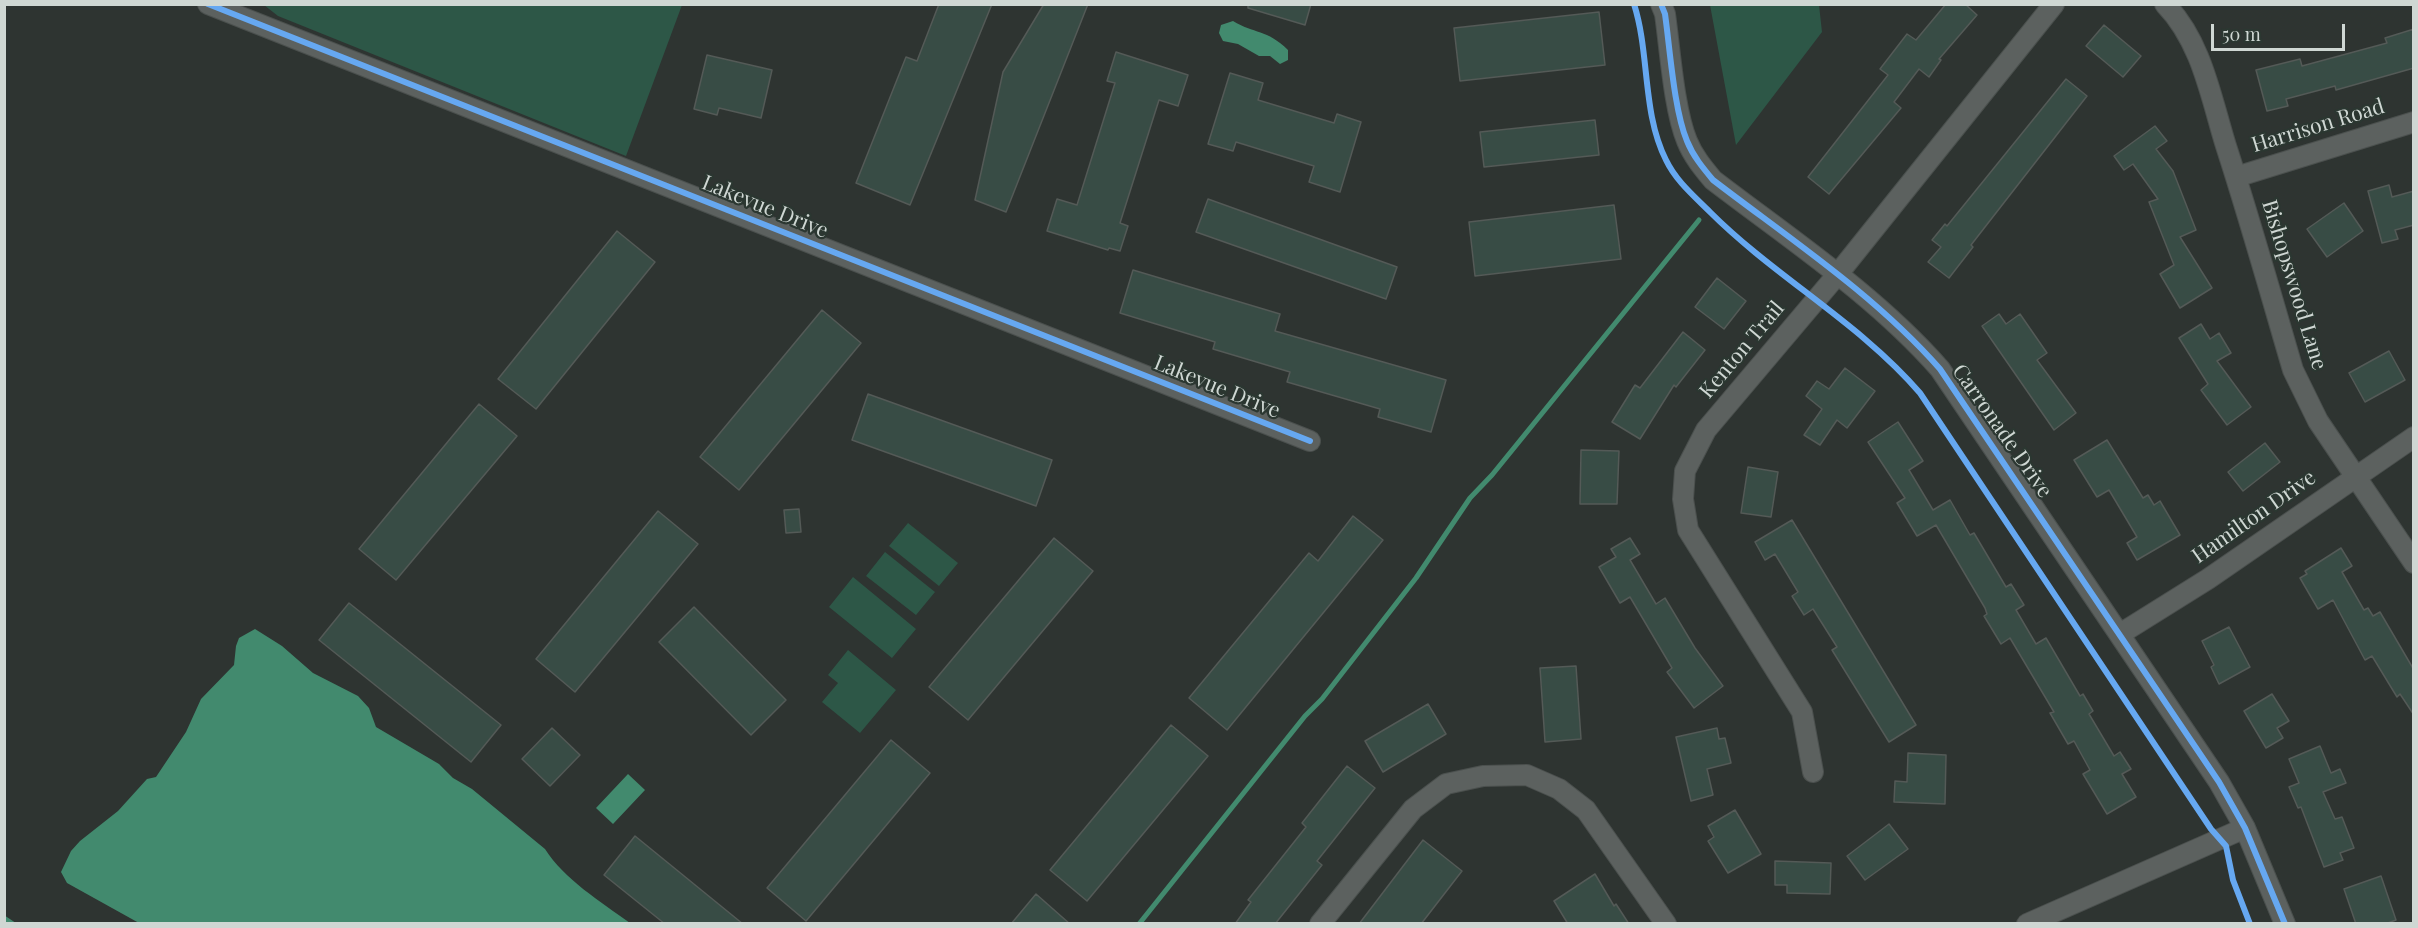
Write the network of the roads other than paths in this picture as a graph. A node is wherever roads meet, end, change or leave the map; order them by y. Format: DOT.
graph roads {
  1 [pos="1661,4"];
  2 [pos="2054,4"];
  3 [pos="2165,4"];
  4 [pos="219,6"];
  5 [pos="2414,122"];
  6 [pos="2236,177"];
  7 [pos="1837,275"];
  8 [pos="2414,437"];
  9 [pos="1311,441"];
  10 [pos="2355,477"];
  11 [pos="2414,563"];
  12 [pos="2120,634"];
  13 [pos="1813,772"];
  14 [pos="2245,828"];
  15 [pos="1320,924"];
  16 [pos="1666,924"];
  17 [pos="2027,924"];
  18 [pos="2285,924"];
  1 -- 7 [label="street, Carronade Drive"];
  2 -- 7 [label="street, Kenton Trail"];
  3 -- 6 [label="street, Bishopswood Lane"];
  4 -- 9 [label="street, Lakevue Drive"];
  5 -- 6 [label="street, Harrison Road"];
  6 -- 10 [label="street, Bishopswood Lane"];
  7 -- 12 [label="street, Carronade Drive"];
  7 -- 13 [label="street, Kenton Trail"];
  8 -- 10 [label="street, Hamilton Drive"];
  10 -- 11 [label="street, Bishopswood Lane"];
  10 -- 12 [label="street, Hamilton Drive"];
  12 -- 14 [label="street, Carronade Drive"];
  14 -- 17 [label="street"];
  14 -- 18 [label="street, Carronade Drive"];
  15 -- 16 [label="street"];
}
